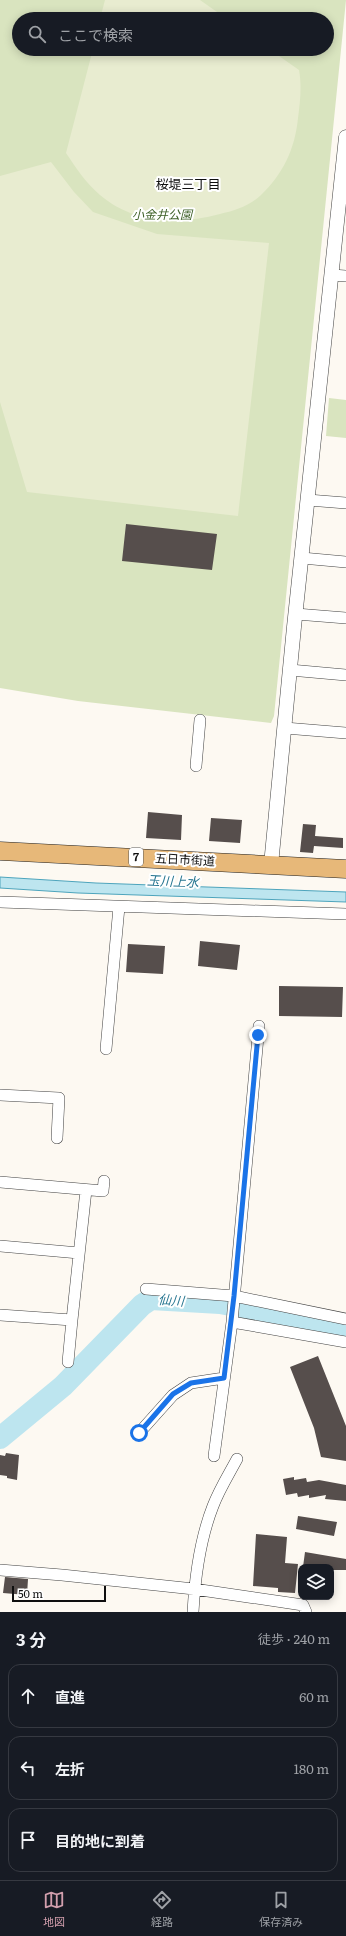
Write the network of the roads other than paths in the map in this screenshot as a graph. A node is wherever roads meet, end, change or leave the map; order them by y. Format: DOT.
graph roads {
  1 [pos="346,137"];
  2 [pos="344,171"];
  3 [pos="342,221"];
  4 [pos="339,276"];
  5 [pos="308,500"];
  6 [pos="346,503"];
  7 [pos="302,558"];
  8 [pos="346,562"];
  9 [pos="296,614"];
  10 [pos="346,618"];
  11 [pos="290,670"];
  12 [pos="346,675"];
  13 [pos="200,720"];
  14 [pos="284,728"];
  15 [pos="346,733"];
  16 [pos="196,766"];
  17 [pos="0,851"];
  18 [pos="271,865"];
  19 [pos="346,869"];
  20 [pos="0,902"];
  21 [pos="119,906"];
  22 [pos="346,914"];
  23 [pos="259,1026"];
  24 [pos="106,1049"];
  25 [pos="0,1095"];
  26 [pos="57,1138"];
  27 [pos="104,1181"];
  28 [pos="0,1182"];
  29 [pos="86,1190"];
  30 [pos="0,1246"];
  31 [pos="79,1253"];
  32 [pos="146,1289"];
  33 [pos="234,1296"];
  34 [pos="0,1315"];
  35 [pos="232,1319"];
  36 [pos="346,1319"];
  37 [pos="72,1320"];
  38 [pos="346,1342"];
  39 [pos="68,1362"];
  40 [pos="224,1378"];
  41 [pos="139,1433"];
  42 [pos="214,1456"];
  43 [pos="237,1459"];
  44 [pos="0,1570"];
  45 [pos="194,1590"];
  46 [pos="193,1612"];
  47 [pos="306,1612"];
  1 -- 2 [label="street"];
  2 -- 3 [label="street"];
  3 -- 4 [label="street"];
  4 -- 5 [label="street"];
  5 -- 6 [label="street"];
  5 -- 7 [label="street"];
  7 -- 8 [label="street"];
  7 -- 9 [label="street"];
  9 -- 10 [label="street"];
  9 -- 11 [label="street"];
  11 -- 12 [label="street"];
  11 -- 14 [label="street"];
  13 -- 16 [label="street"];
  14 -- 15 [label="street"];
  14 -- 18 [label="street"];
  17 -- 18 [label="main road, 五日市街道 / 7"];
  18 -- 19 [label="main road, 五日市街道 / 7"];
  20 -- 21 [label="street"];
  21 -- 22 [label="street"];
  21 -- 24 [label="street"];
  23 -- 33 [label="street"];
  25 -- 26 [label="street"];
  27 -- 29 [label="street"];
  28 -- 29 [label="street"];
  29 -- 31 [label="street"];
  30 -- 31 [label="street"];
  31 -- 37 [label="street"];
  32 -- 33 [label="street"];
  33 -- 35 [label="street"];
  33 -- 36 [label="street"];
  34 -- 37 [label="street"];
  35 -- 38 [label="street"];
  35 -- 40 [label="street"];
  37 -- 39 [label="street"];
  40 -- 41 [label="street"];
  40 -- 42 [label="street"];
  43 -- 45 [label="street"];
  44 -- 45 [label="street"];
  45 -- 46 [label="street"];
  45 -- 47 [label="street"];
}
